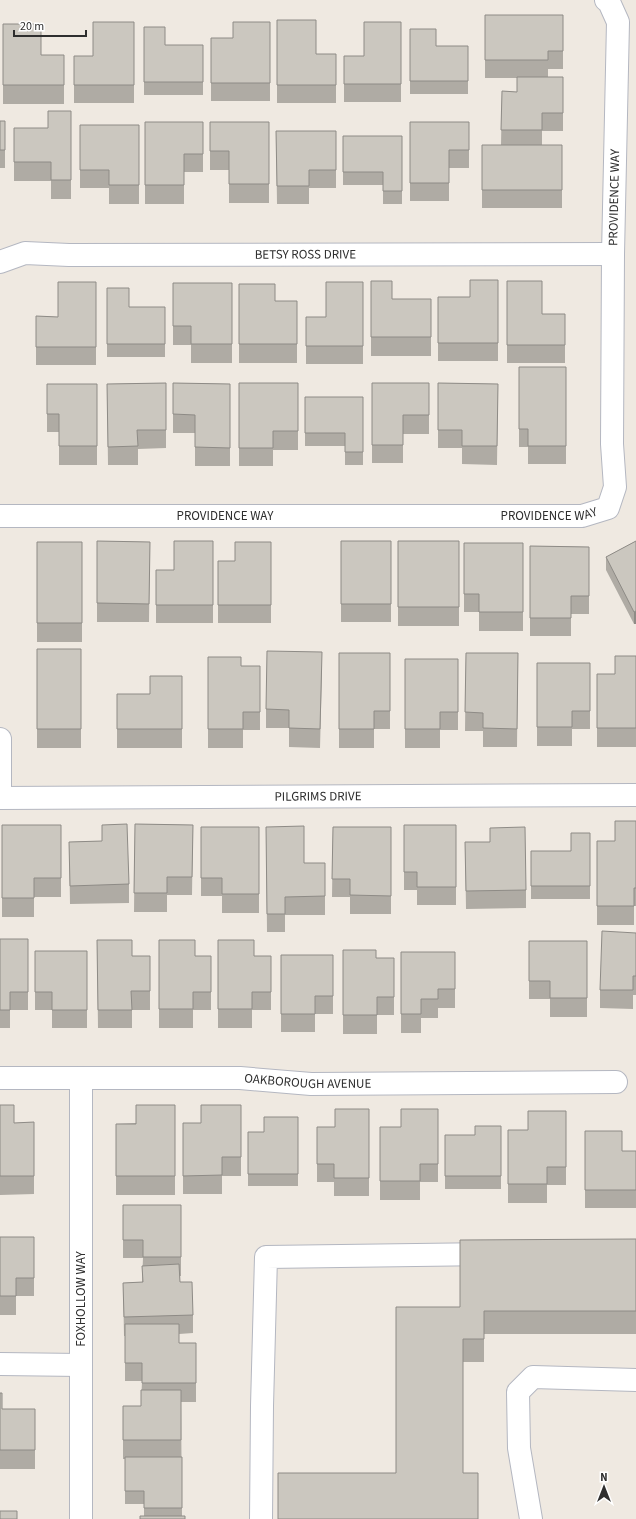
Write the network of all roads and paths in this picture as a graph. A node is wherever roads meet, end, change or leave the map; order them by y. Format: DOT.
graph roads {
  1 [pos="606,0"];
  2 [pos="613,254"];
  3 [pos="0,262"];
  4 [pos="0,516"];
  5 [pos="0,739"];
  6 [pos="636,795"];
  7 [pos="0,798"];
  8 [pos="0,1078"];
  9 [pos="80,1078"];
  10 [pos="616,1082"];
  11 [pos="508,1254"];
  12 [pos="0,1364"];
  13 [pos="80,1365"];
  14 [pos="636,1380"];
  15 [pos="81,1519"];
  16 [pos="261,1519"];
  17 [pos="531,1519"];
  1 -- 2 [label="street, PROVIDENCE WAY"];
  2 -- 3 [label="street, BETSY ROSS DRIVE"];
  2 -- 4 [label="street, PROVIDENCE WAY"];
  5 -- 7 [label="street"];
  6 -- 7 [label="street, PILGRIMS DRIVE"];
  8 -- 9 [label="street, OAKBOROUGH AVENUE"];
  9 -- 10 [label="street, OAKBOROUGH AVENUE"];
  9 -- 13 [label="street, FOXHOLLOW WAY"];
  11 -- 16 [label="street"];
  12 -- 13 [label="street"];
  13 -- 15 [label="street, FOXHOLLOW WAY"];
  14 -- 17 [label="street"];
}
